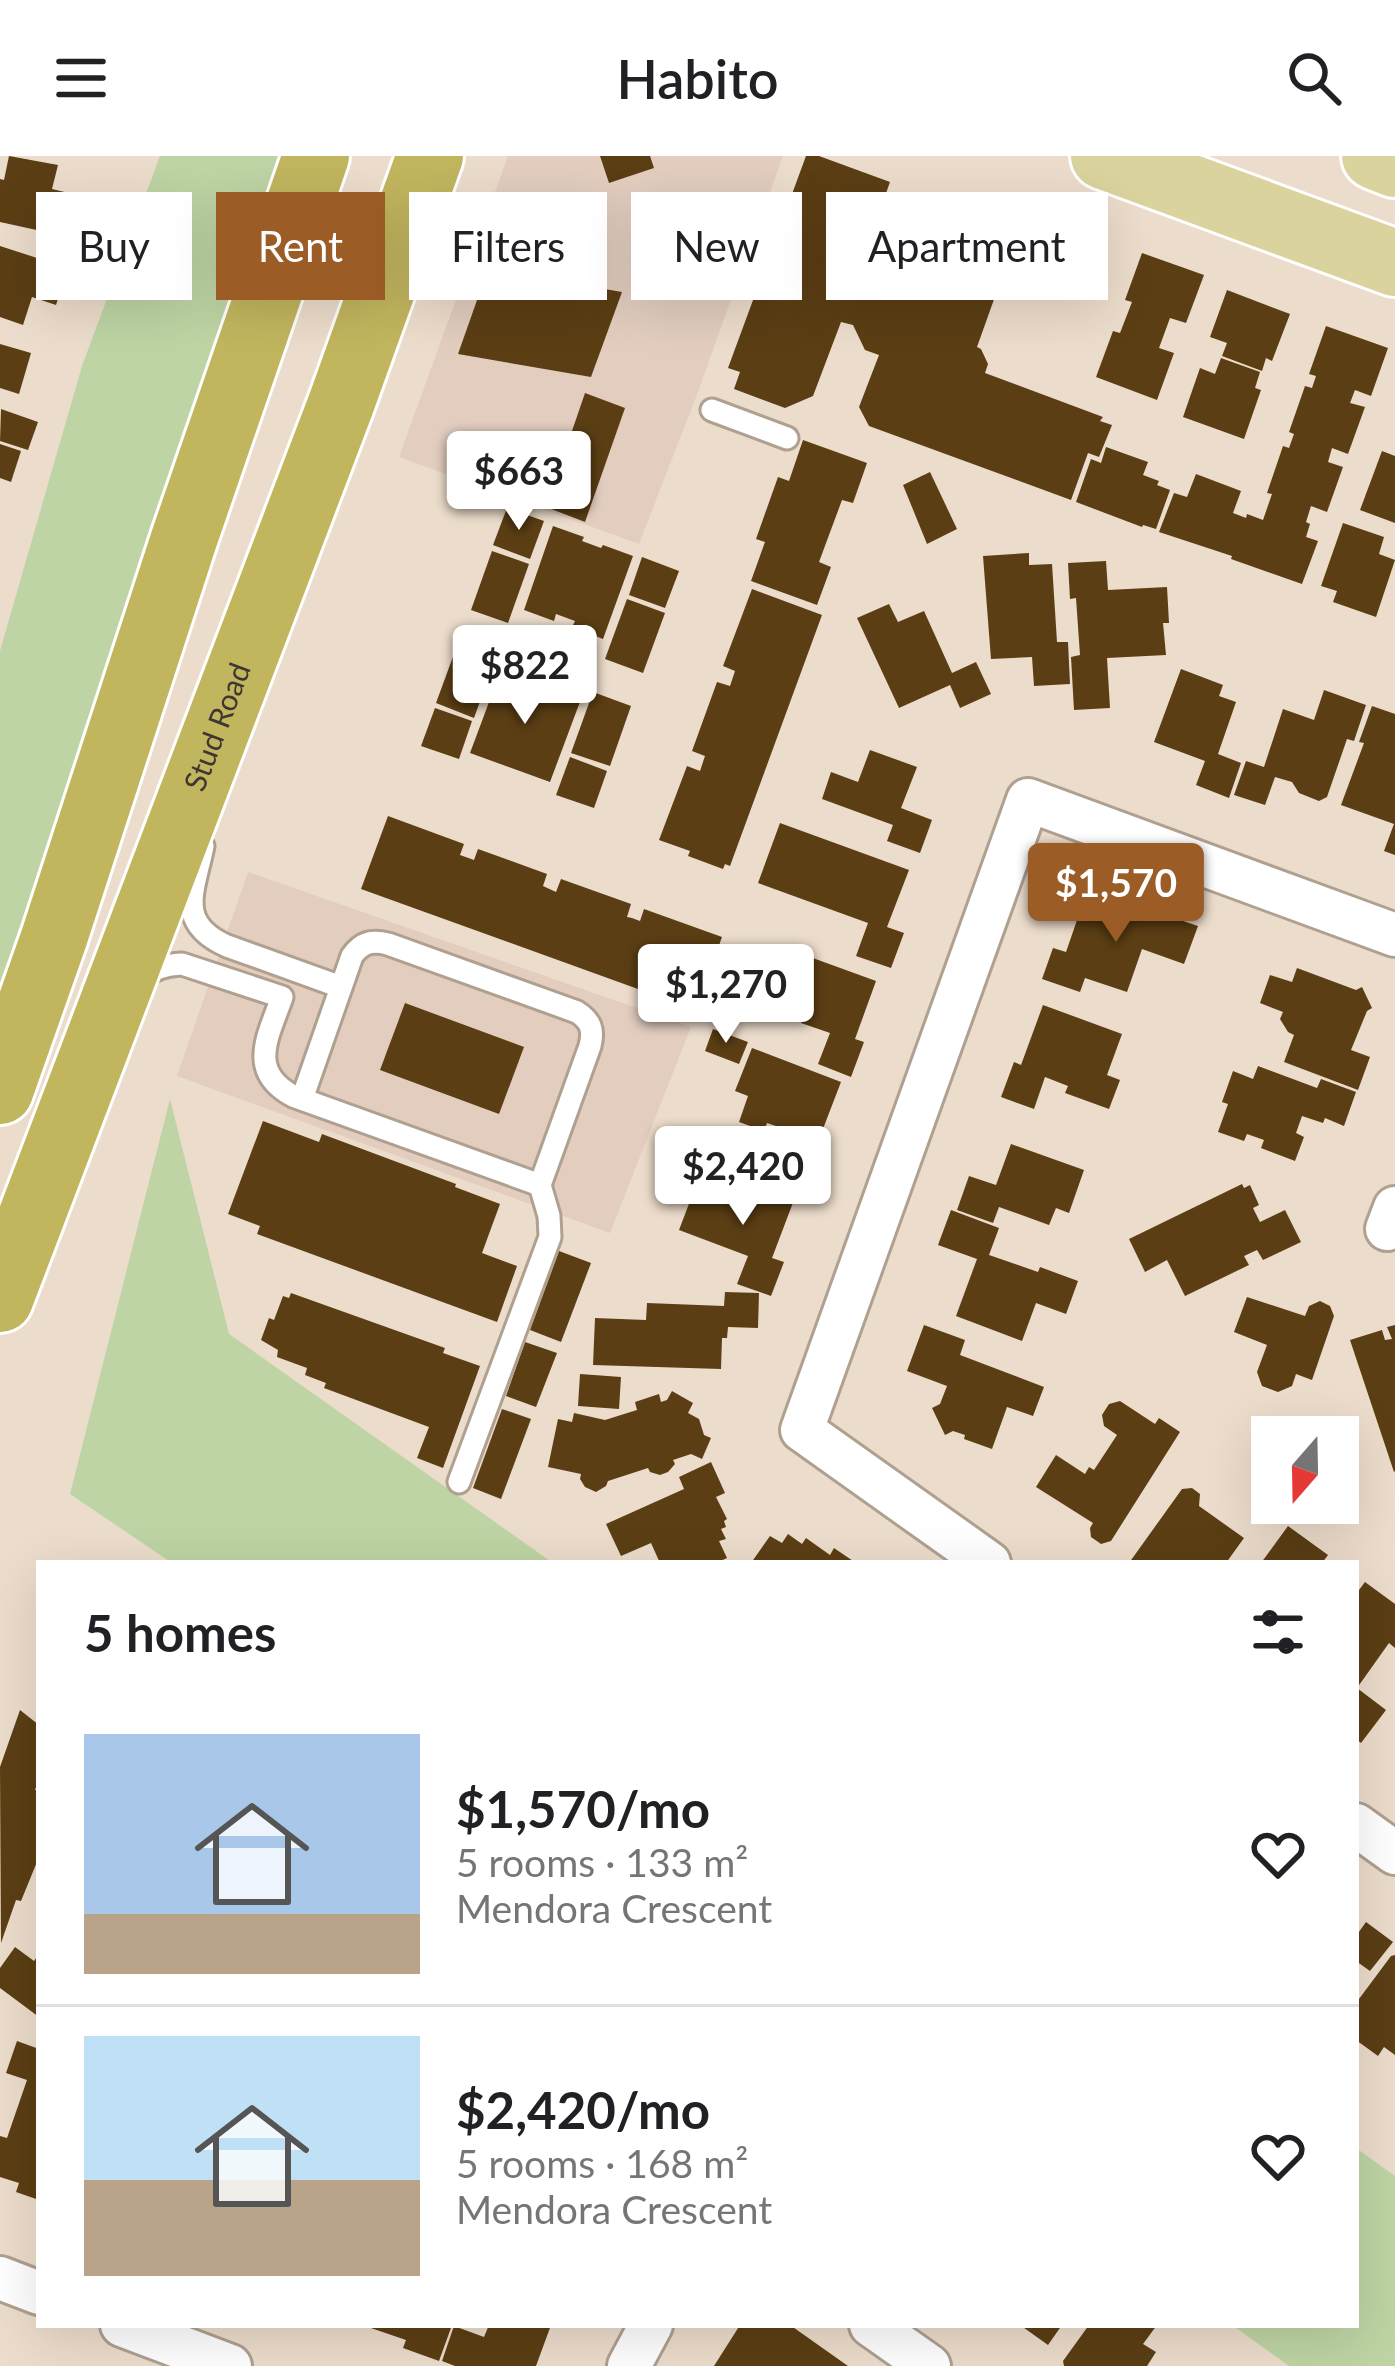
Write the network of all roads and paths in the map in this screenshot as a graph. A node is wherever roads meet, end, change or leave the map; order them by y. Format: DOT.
graph roads {
  1 [pos="430,156"];
  2 [pos="1104,156"];
  3 [pos="1375,156"];
  4 [pos="313,158"];
  5 [pos="1395,164"];
  6 [pos="1395,263"];
  7 [pos="712,410"];
  8 [pos="787,438"];
  9 [pos="230,693"];
  10 [pos="209,810"];
  11 [pos="205,833"];
  12 [pos="1395,934"];
  13 [pos="341,988"];
  14 [pos="117,996"];
  15 [pos="0,1091"];
  16 [pos="302,1099"];
  17 [pos="540,1185"];
  18 [pos="0,1299"];
  19 [pos="459,1482"];
  20 [pos="985,1560"];
  21 [pos="1359,1827"];
  22 [pos="1395,1853"];
  23 [pos="0,2278"];
  24 [pos="36,2292"];
  25 [pos="130,2328"];
  26 [pos="649,2328"];
  27 [pos="876,2328"];
  28 [pos="230,2366"];
  29 [pos="629,2366"];
  30 [pos="929,2366"];
  1 -- 9 [label="highway, Stud Road"];
  2 -- 6 [label="main road"];
  3 -- 5 [label="main road"];
  4 -- 15 [label="highway"];
  7 -- 8 [label="lane"];
  9 -- 10 [label="lane"];
  9 -- 14 [label="highway, Stud Road"];
  11 -- 13 [label="lane"];
  12 -- 20 [label="street"];
  13 -- 16 [label="lane"];
  13 -- 17 [label="lane"];
  14 -- 16 [label="lane"];
  14 -- 18 [label="highway, Stud Road"];
  16 -- 17 [label="lane"];
  17 -- 19 [label="lane"];
  21 -- 22 [label="street"];
  23 -- 24 [label="street"];
  25 -- 28 [label="street"];
  26 -- 29 [label="street"];
  27 -- 30 [label="street"];
}
